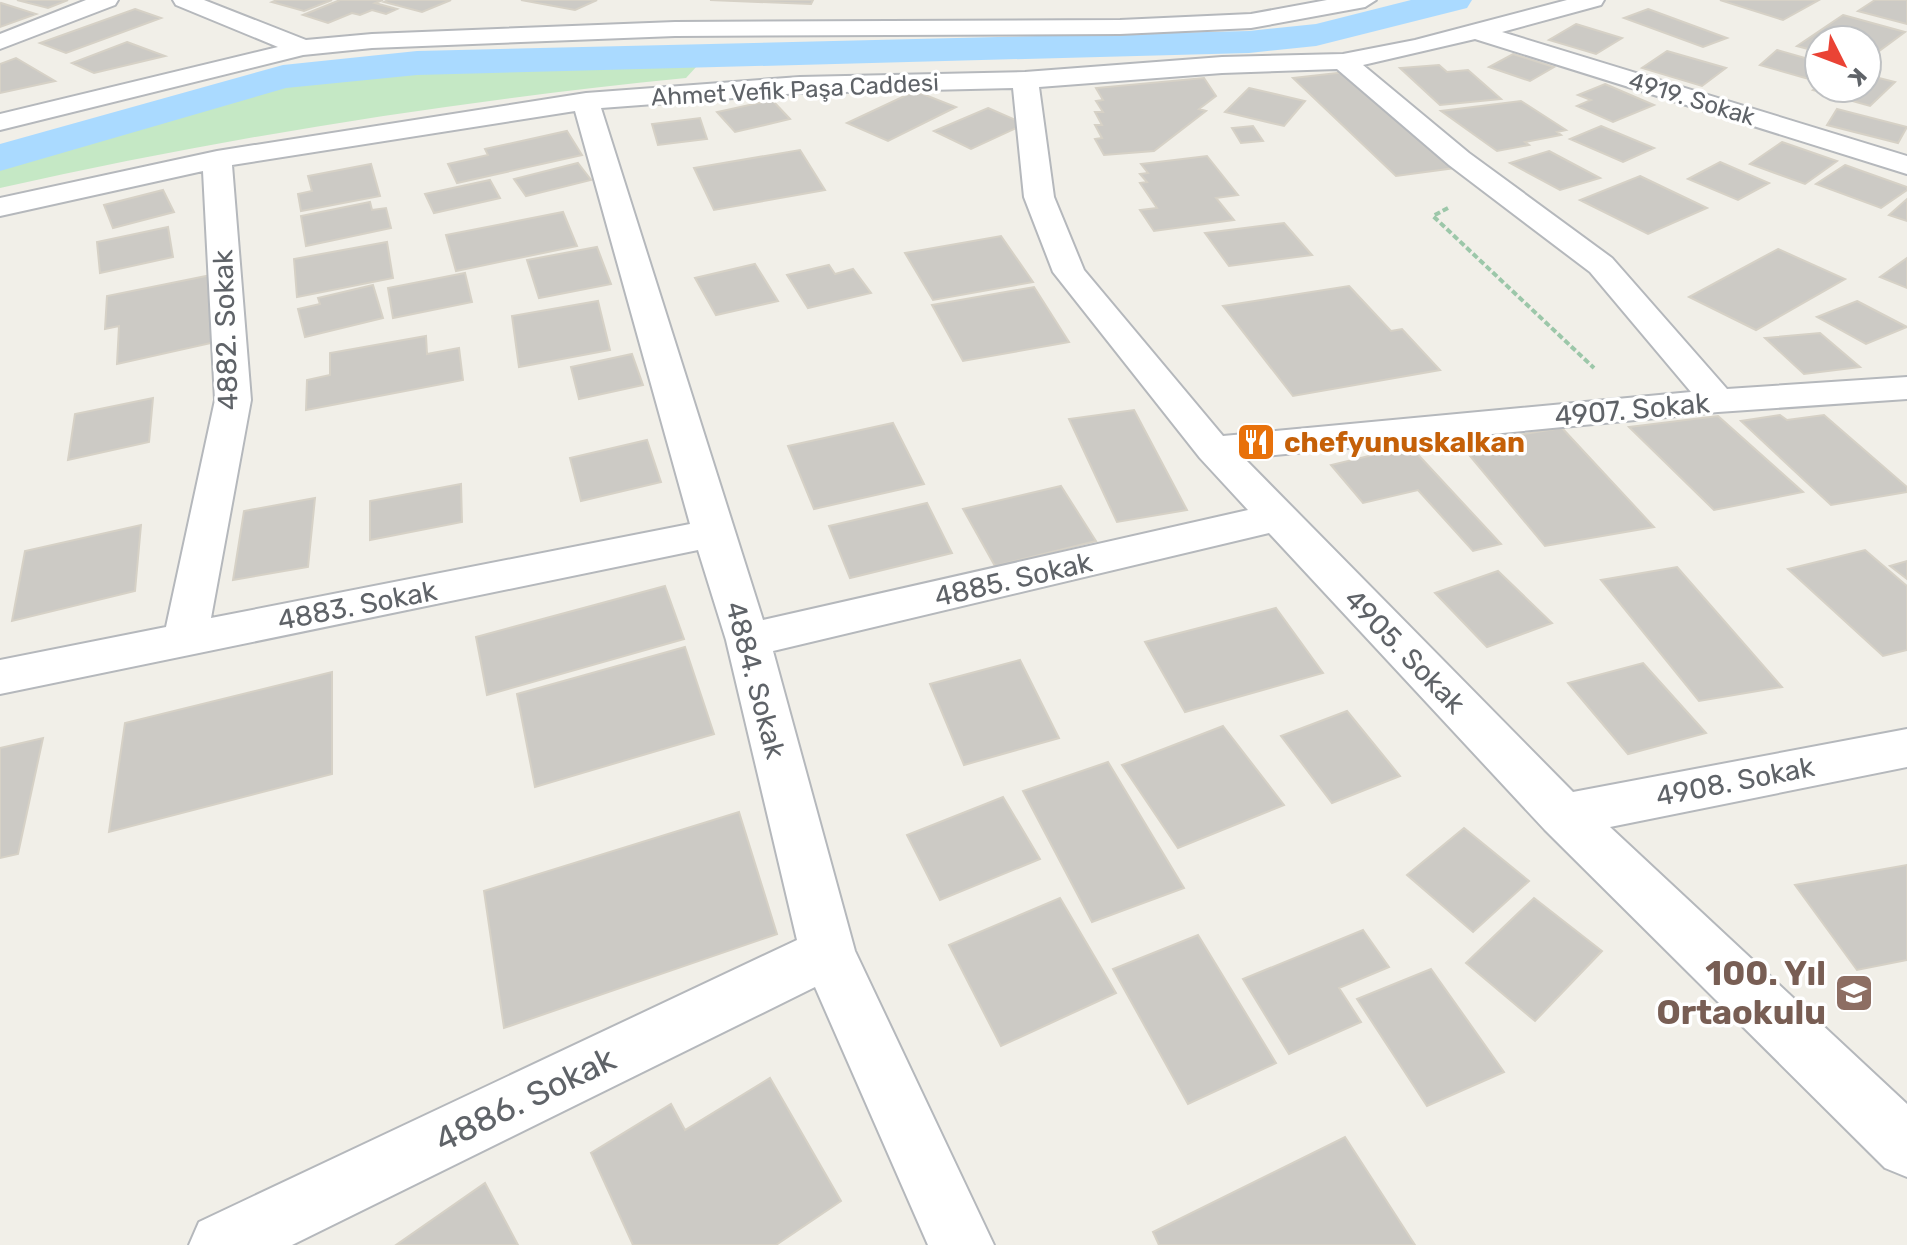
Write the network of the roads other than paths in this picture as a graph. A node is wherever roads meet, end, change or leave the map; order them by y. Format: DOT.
graph roads {
  1 [pos="107,0"];
  2 [pos="184,0"];
  3 [pos="840,0"];
  4 [pos="1365,0"];
  5 [pos="1593,0"];
  6 [pos="652,10"];
  7 [pos="834,28"];
  8 [pos="675,29"];
  9 [pos="1478,32"];
  10 [pos="0,42"];
  11 [pos="303,48"];
  12 [pos="968,52"];
  13 [pos="1343,61"];
  14 [pos="1025,80"];
  15 [pos="586,101"];
  16 [pos="0,122"];
  17 [pos="1905,158"];
  18 [pos="217,159"];
  19 [pos="0,207"];
  20 [pos="1907,388"];
  21 [pos="1718,401"];
  22 [pos="1213,449"];
  23 [pos="1278,517"];
  24 [pos="713,533"];
  25 [pos="185,640"];
  26 [pos="748,640"];
  27 [pos="0,677"];
  28 [pos="1907,748"];
  29 [pos="1563,815"];
  30 [pos="828,953"];
  31 [pos="1907,1146"];
  32 [pos="222,1245"];
  33 [pos="961,1245"];
  1 -- 10 [label="street"];
  2 -- 11 [label="street"];
  3 -- 7 [label="street"];
  4 -- 12 [label="street"];
  5 -- 9 [label="street, Ahmet Vefik Paşa Caddesi"];
  6 -- 8 [label="street"];
  7 -- 8 [label="street"];
  7 -- 12 [label="street"];
  8 -- 11 [label="street"];
  9 -- 13 [label="street, Ahmet Vefik Paşa Caddesi"];
  9 -- 17 [label="street, 4919. Sokak"];
  11 -- 16 [label="street"];
  12 -- 14 [label="street, Ahmet Vefik Paşa Caddesi"];
  12 -- 15 [label="street, Ahmet Vefik Paşa Caddesi"];
  13 -- 14 [label="street, Ahmet Vefik Paşa Caddesi"];
  13 -- 21 [label="street"];
  14 -- 22 [label="street, 4905. Sokak"];
  15 -- 18 [label="street, Ahmet Vefik Paşa Caddesi"];
  15 -- 24 [label="street, 4884. Sokak"];
  18 -- 19 [label="street, Ahmet Vefik Paşa Caddesi"];
  18 -- 25 [label="street, 4882. Sokak"];
  20 -- 21 [label="street, 4907. Sokak"];
  21 -- 22 [label="street, 4907. Sokak"];
  22 -- 23 [label="street, 4905. Sokak"];
  23 -- 26 [label="street, 4885. Sokak"];
  23 -- 29 [label="street, 4905. Sokak"];
  24 -- 25 [label="street, 4883. Sokak"];
  24 -- 26 [label="street, 4884. Sokak"];
  25 -- 27 [label="street, 4883. Sokak"];
  26 -- 30 [label="street, 4884. Sokak"];
  28 -- 29 [label="street, 4908. Sokak"];
  29 -- 31 [label="street, 4905. Sokak"];
  30 -- 32 [label="street, 4886. Sokak"];
  30 -- 33 [label="street, 4884. Sokak"];
}
